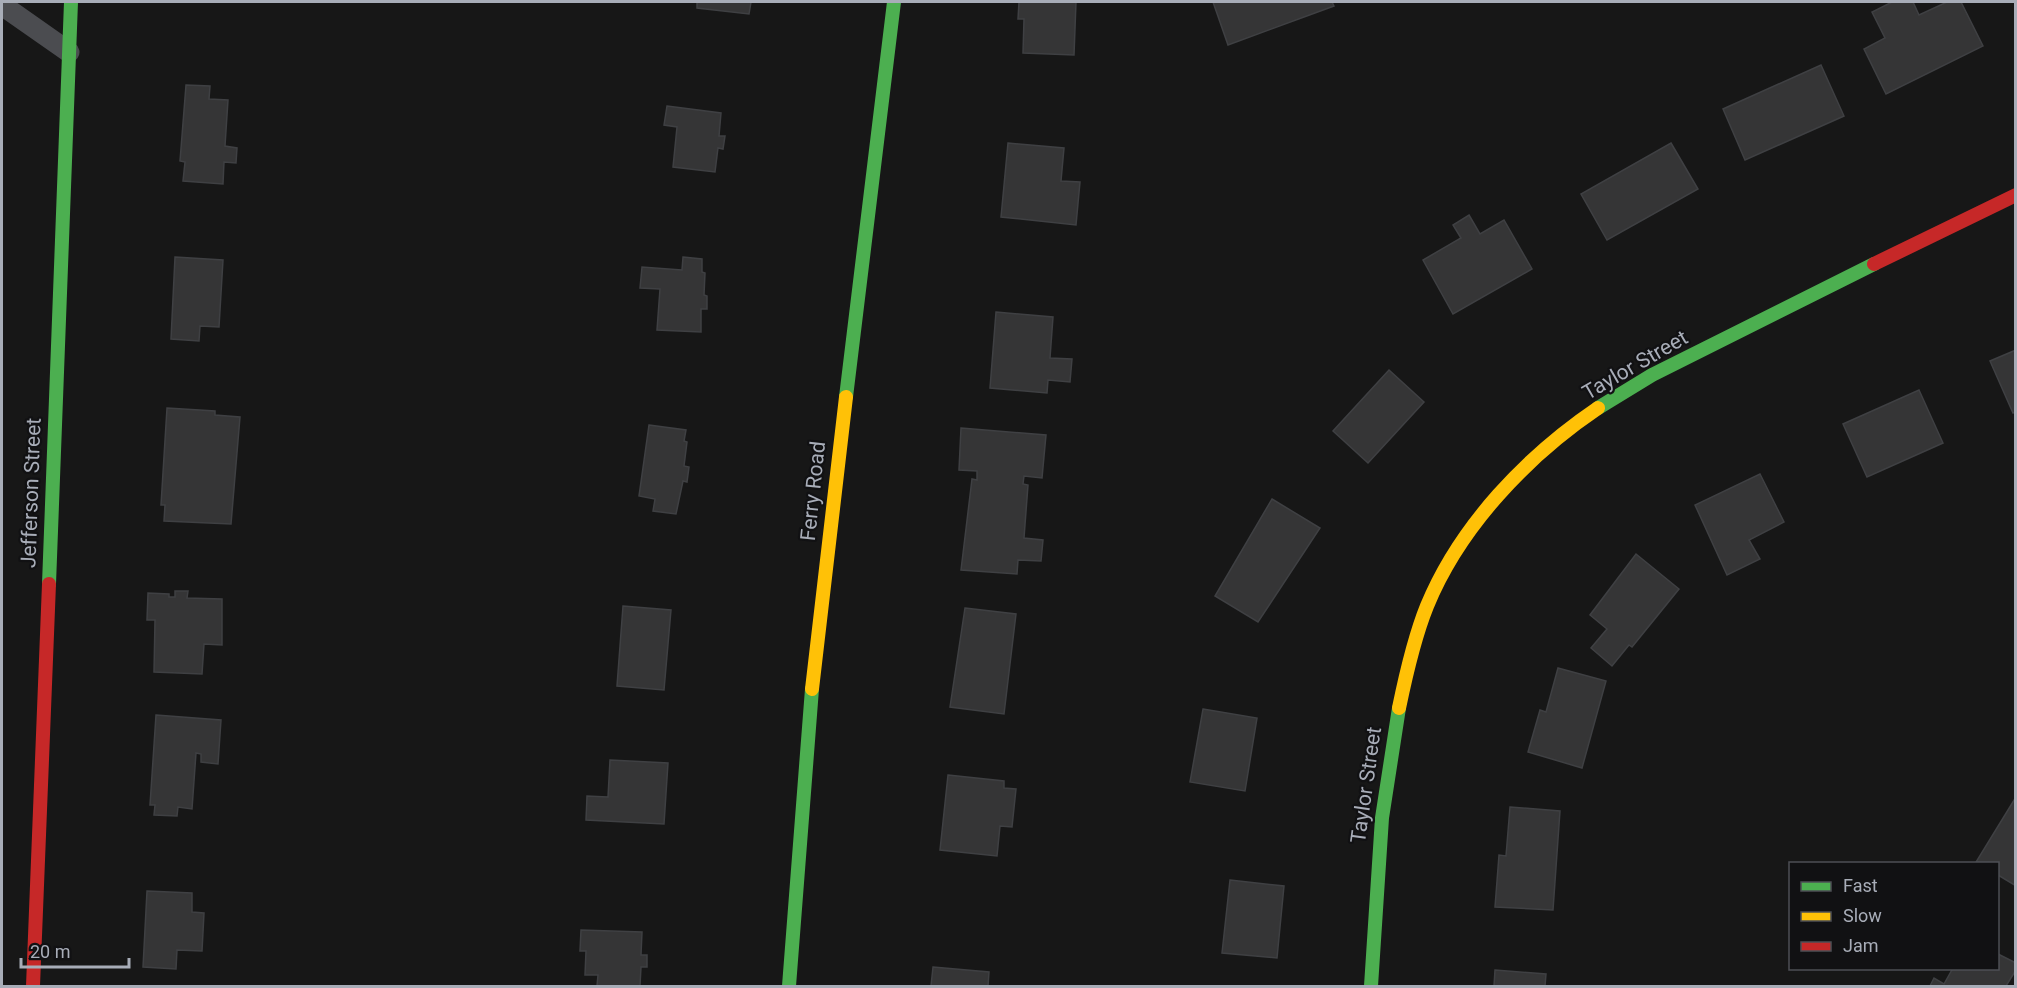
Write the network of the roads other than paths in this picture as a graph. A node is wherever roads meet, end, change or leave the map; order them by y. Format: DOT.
graph roads {
  1 [pos="71,2"];
  2 [pos="894,2"];
  3 [pos="2,5"];
  4 [pos="69,52"];
  5 [pos="2016,195"];
  6 [pos="33,987"];
  7 [pos="789,987"];
  8 [pos="1371,987"];
  1 -- 4 [label="street, Jefferson Street"];
  2 -- 7 [label="street, Ferry Road"];
  3 -- 4 [label="lane"];
  4 -- 6 [label="street, Jefferson Street"];
  5 -- 8 [label="street, Taylor Street"];
}
